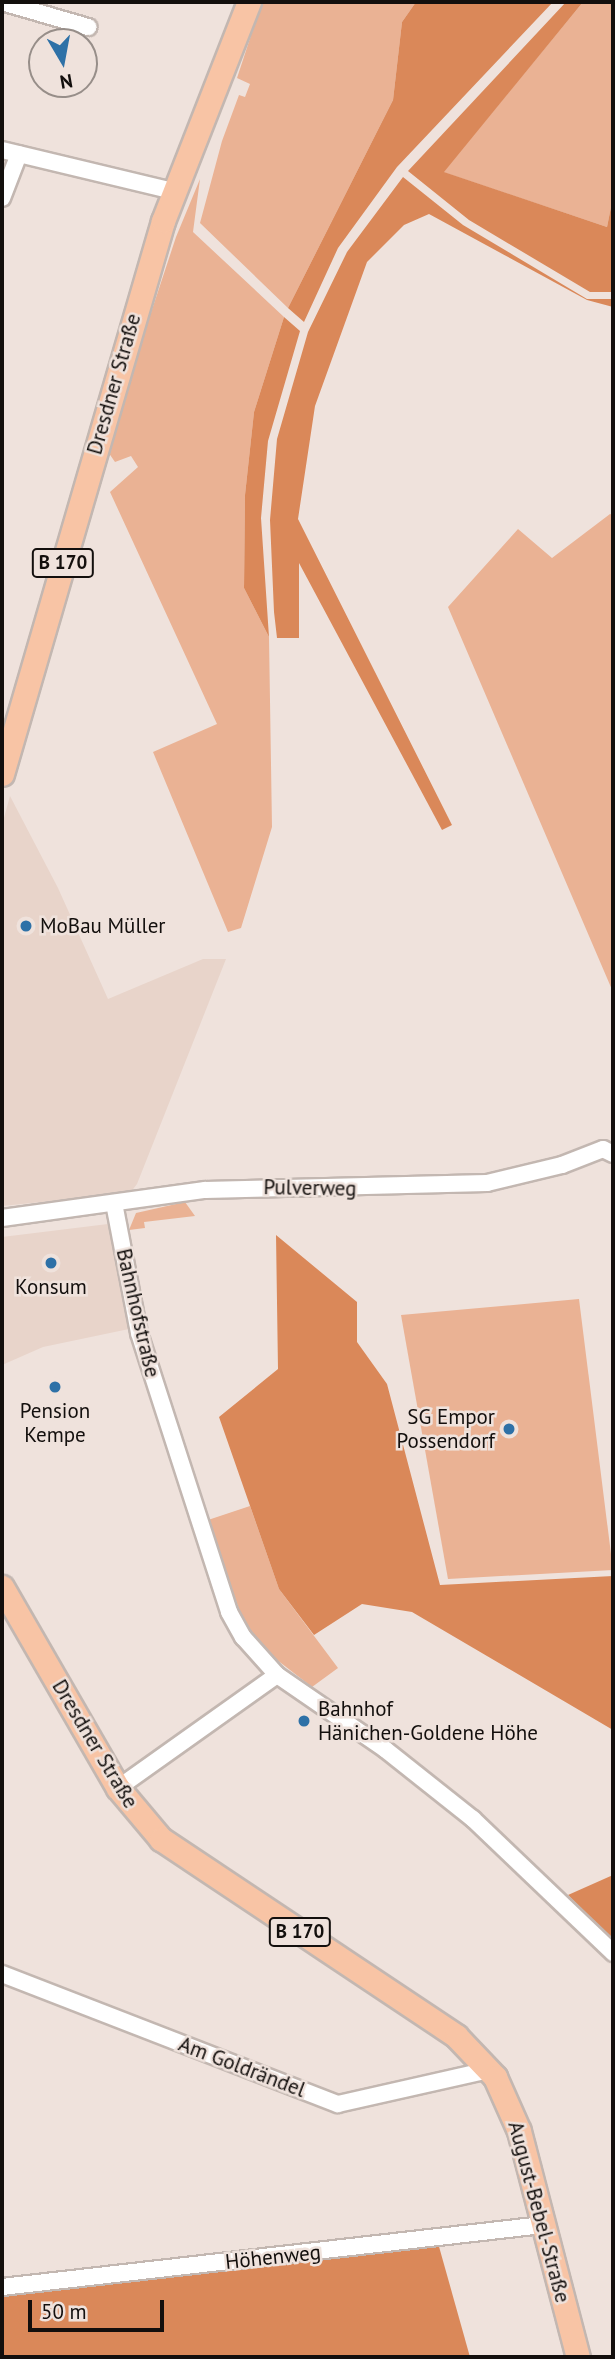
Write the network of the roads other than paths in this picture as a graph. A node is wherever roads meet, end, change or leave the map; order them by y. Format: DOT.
graph roads {
  1 [pos="2,2"];
  2 [pos="249,2"];
  3 [pos="88,27"];
  4 [pos="2,150"];
  5 [pos="19,155"];
  6 [pos="173,191"];
  7 [pos="2,198"];
  8 [pos="2,774"];
  9 [pos="613,1154"];
  10 [pos="114,1203"];
  11 [pos="2,1218"];
  12 [pos="2,1587"];
  13 [pos="277,1675"];
  14 [pos="118,1788"];
  15 [pos="613,1953"];
  16 [pos="2,1974"];
  17 [pos="489,2070"];
  18 [pos="543,2225"];
  19 [pos="2,2287"];
  20 [pos="578,2357"];
  1 -- 3 [label="street"];
  2 -- 6 [label="main road, Dresdner Straße / B 170"];
  4 -- 5 [label="street"];
  5 -- 6 [label="street"];
  5 -- 7 [label="street"];
  6 -- 8 [label="main road, Dresdner Straße / B 170"];
  9 -- 10 [label="street, Pulverweg"];
  10 -- 11 [label="street, Pulverweg"];
  10 -- 13 [label="street, Bahnhofstraße"];
  12 -- 14 [label="main road, Dresdner Straße / B 170"];
  13 -- 14 [label="street"];
  13 -- 15 [label="street, Bahnhofstraße"];
  14 -- 17 [label="main road, Dresdner Straße / B 170"];
  16 -- 17 [label="street, Am Goldrändel"];
  17 -- 18 [label="main road, August-Bebel-Straße / B 170"];
  18 -- 19 [label="street, Höhenweg"];
  18 -- 20 [label="main road, August-Bebel-Straße / B 170"];
}
